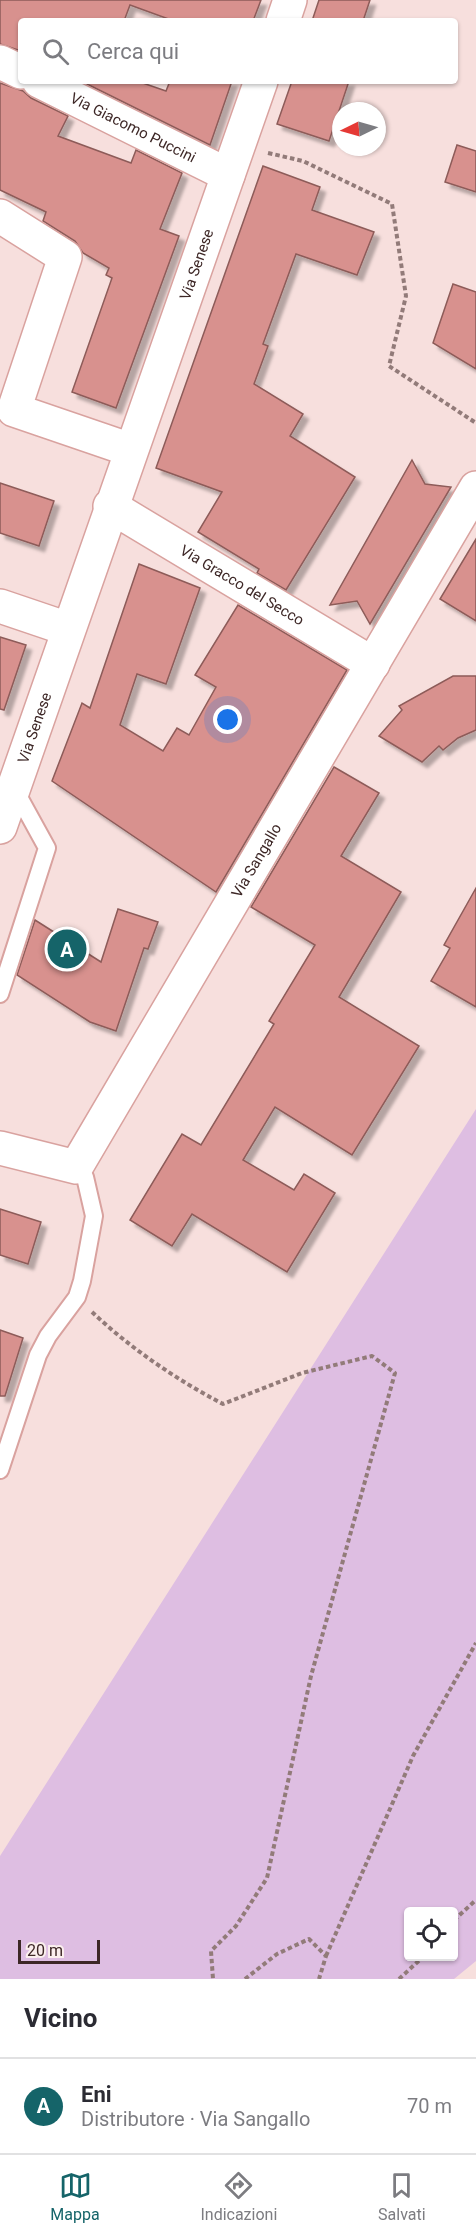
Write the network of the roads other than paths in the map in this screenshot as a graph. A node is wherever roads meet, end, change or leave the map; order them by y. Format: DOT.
graph roads {
  1 [pos="290,0"];
  2 [pos="284,18"];
  3 [pos="0,62"];
  4 [pos="18,71"];
  5 [pos="46,84"];
  6 [pos="260,84"];
  7 [pos="233,161"];
  8 [pos="0,216"];
  9 [pos="131,450"];
  10 [pos="476,488"];
  11 [pos="110,506"];
  12 [pos="0,606"];
  13 [pos="68,629"];
  14 [pos="373,664"];
  15 [pos="13,788"];
  16 [pos="0,827"];
  17 [pos="0,994"];
  18 [pos="0,1148"];
  19 [pos="76,1167"];
  20 [pos="0,1470"];
  1 -- 2 [label="street"];
  3 -- 4 [label="street"];
  5 -- 7 [label="street, Via Giacomo Puccini"];
  6 -- 7 [label="street, Via Senese"];
  7 -- 9 [label="street, Via Senese"];
  8 -- 9 [label="street"];
  9 -- 11 [label="street, Via Senese"];
  10 -- 14 [label="street, Via Sangallo"];
  11 -- 13 [label="street, Via Senese"];
  11 -- 14 [label="street, Via Gracco del Secco"];
  12 -- 13 [label="street"];
  13 -- 15 [label="street, Via Senese"];
  14 -- 19 [label="street, Via Sangallo"];
  15 -- 16 [label="street, Via Senese"];
  15 -- 17 [label="lane"];
  18 -- 19 [label="street"];
  19 -- 20 [label="lane"];
}
